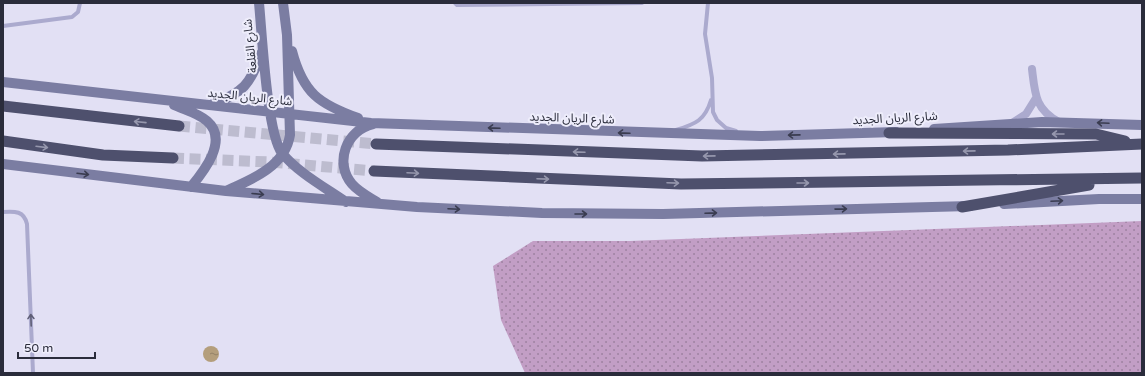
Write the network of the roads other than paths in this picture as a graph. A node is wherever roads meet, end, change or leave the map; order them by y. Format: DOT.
graph roads {
  1 [pos="80,3"];
  2 [pos="259,3"];
  3 [pos="283,3"];
  4 [pos="455,3"];
  5 [pos="642,3"];
  6 [pos="708,3"];
  7 [pos="3,26"];
  8 [pos="287,35"];
  9 [pos="263,50"];
  10 [pos="1032,69"];
  11 [pos="3,82"];
  12 [pos="712,98"];
  13 [pos="1036,98"];
  14 [pos="160,100"];
  15 [pos="3,106"];
  16 [pos="210,106"];
  17 [pos="270,112"];
  18 [pos="289,114"];
  19 [pos="1059,122"];
  20 [pos="375,123"];
  21 [pos="1012,123"];
  22 [pos="1142,125"];
  23 [pos="179,126"];
  24 [pos="889,133"];
  25 [pos="663,134"];
  26 [pos="746,135"];
  27 [pos="3,141"];
  28 [pos="376,144"];
  29 [pos="1140,144"];
  30 [pos="283,155"];
  31 [pos="173,158"];
  32 [pos="3,164"];
  33 [pos="374,172"];
  34 [pos="1138,179"];
  35 [pos="191,187"];
  36 [pos="226,191"];
  37 [pos="1142,199"];
  38 [pos="346,202"];
  39 [pos="378,203"];
  40 [pos="962,207"];
  41 [pos="3,212"];
  42 [pos="33,373"];
  1 -- 7 [label="lane"];
  2 -- 9 [label="main road, شارع القلعة"];
  3 -- 8 [label="main road"];
  4 -- 5 [label="lane"];
  6 -- 12 [label="lane"];
  8 -- 18 [label="main road"];
  8 -- 20 [label="main road"];
  9 -- 16 [label="main road"];
  9 -- 17 [label="main road, شارع القلعة"];
  10 -- 13 [label="street"];
  11 -- 14 [label="main road, شارع الريان الجديد"];
  12 -- 25 [label="lane"];
  12 -- 26 [label="lane"];
  13 -- 19 [label="street"];
  13 -- 21 [label="street"];
  14 -- 16 [label="main road, شارع الريان الجديد"];
  14 -- 35 [label="main road"];
  23 -- 15 [label="highway, one-way"];
  16 -- 17 [label="main road, شارع الريان الجديد"];
  17 -- 18 [label="main road, شارع الريان الجديد"];
  17 -- 30 [label="main road, شارع القلعة"];
  18 -- 20 [label="main road, شارع الريان الجديد"];
  18 -- 30 [label="main road"];
  19 -- 21 [label="main road, شارع الريان الجديد"];
  22 -- 19 [label="main road, شارع الريان الجديد, one-way"];
  25 -- 20 [label="main road, شارع الريان الجديد, one-way"];
  20 -- 39 [label="main road"];
  21 -- 24 [label="main road, شارع الريان الجديد"];
  24 -- 26 [label="main road, شارع الريان الجديد, one-way"];
  29 -- 24 [label="highway, one-way"];
  25 -- 26 [label="main road, شارع الريان الجديد"];
  27 -- 31 [label="highway, one-way"];
  29 -- 28 [label="highway, one-way"];
  30 -- 36 [label="main road"];
  30 -- 38 [label="main road, شارع القلعة"];
  32 -- 35 [label="main road, one-way"];
  33 -- 34 [label="highway, one-way"];
  34 -- 40 [label="highway"];
  35 -- 36 [label="main road"];
  36 -- 38 [label="main road, one-way"];
  40 -- 37 [label="main road, one-way"];
  38 -- 39 [label="main road"];
  39 -- 40 [label="main road, one-way"];
  42 -- 41 [label="lane, one-way"];
}
